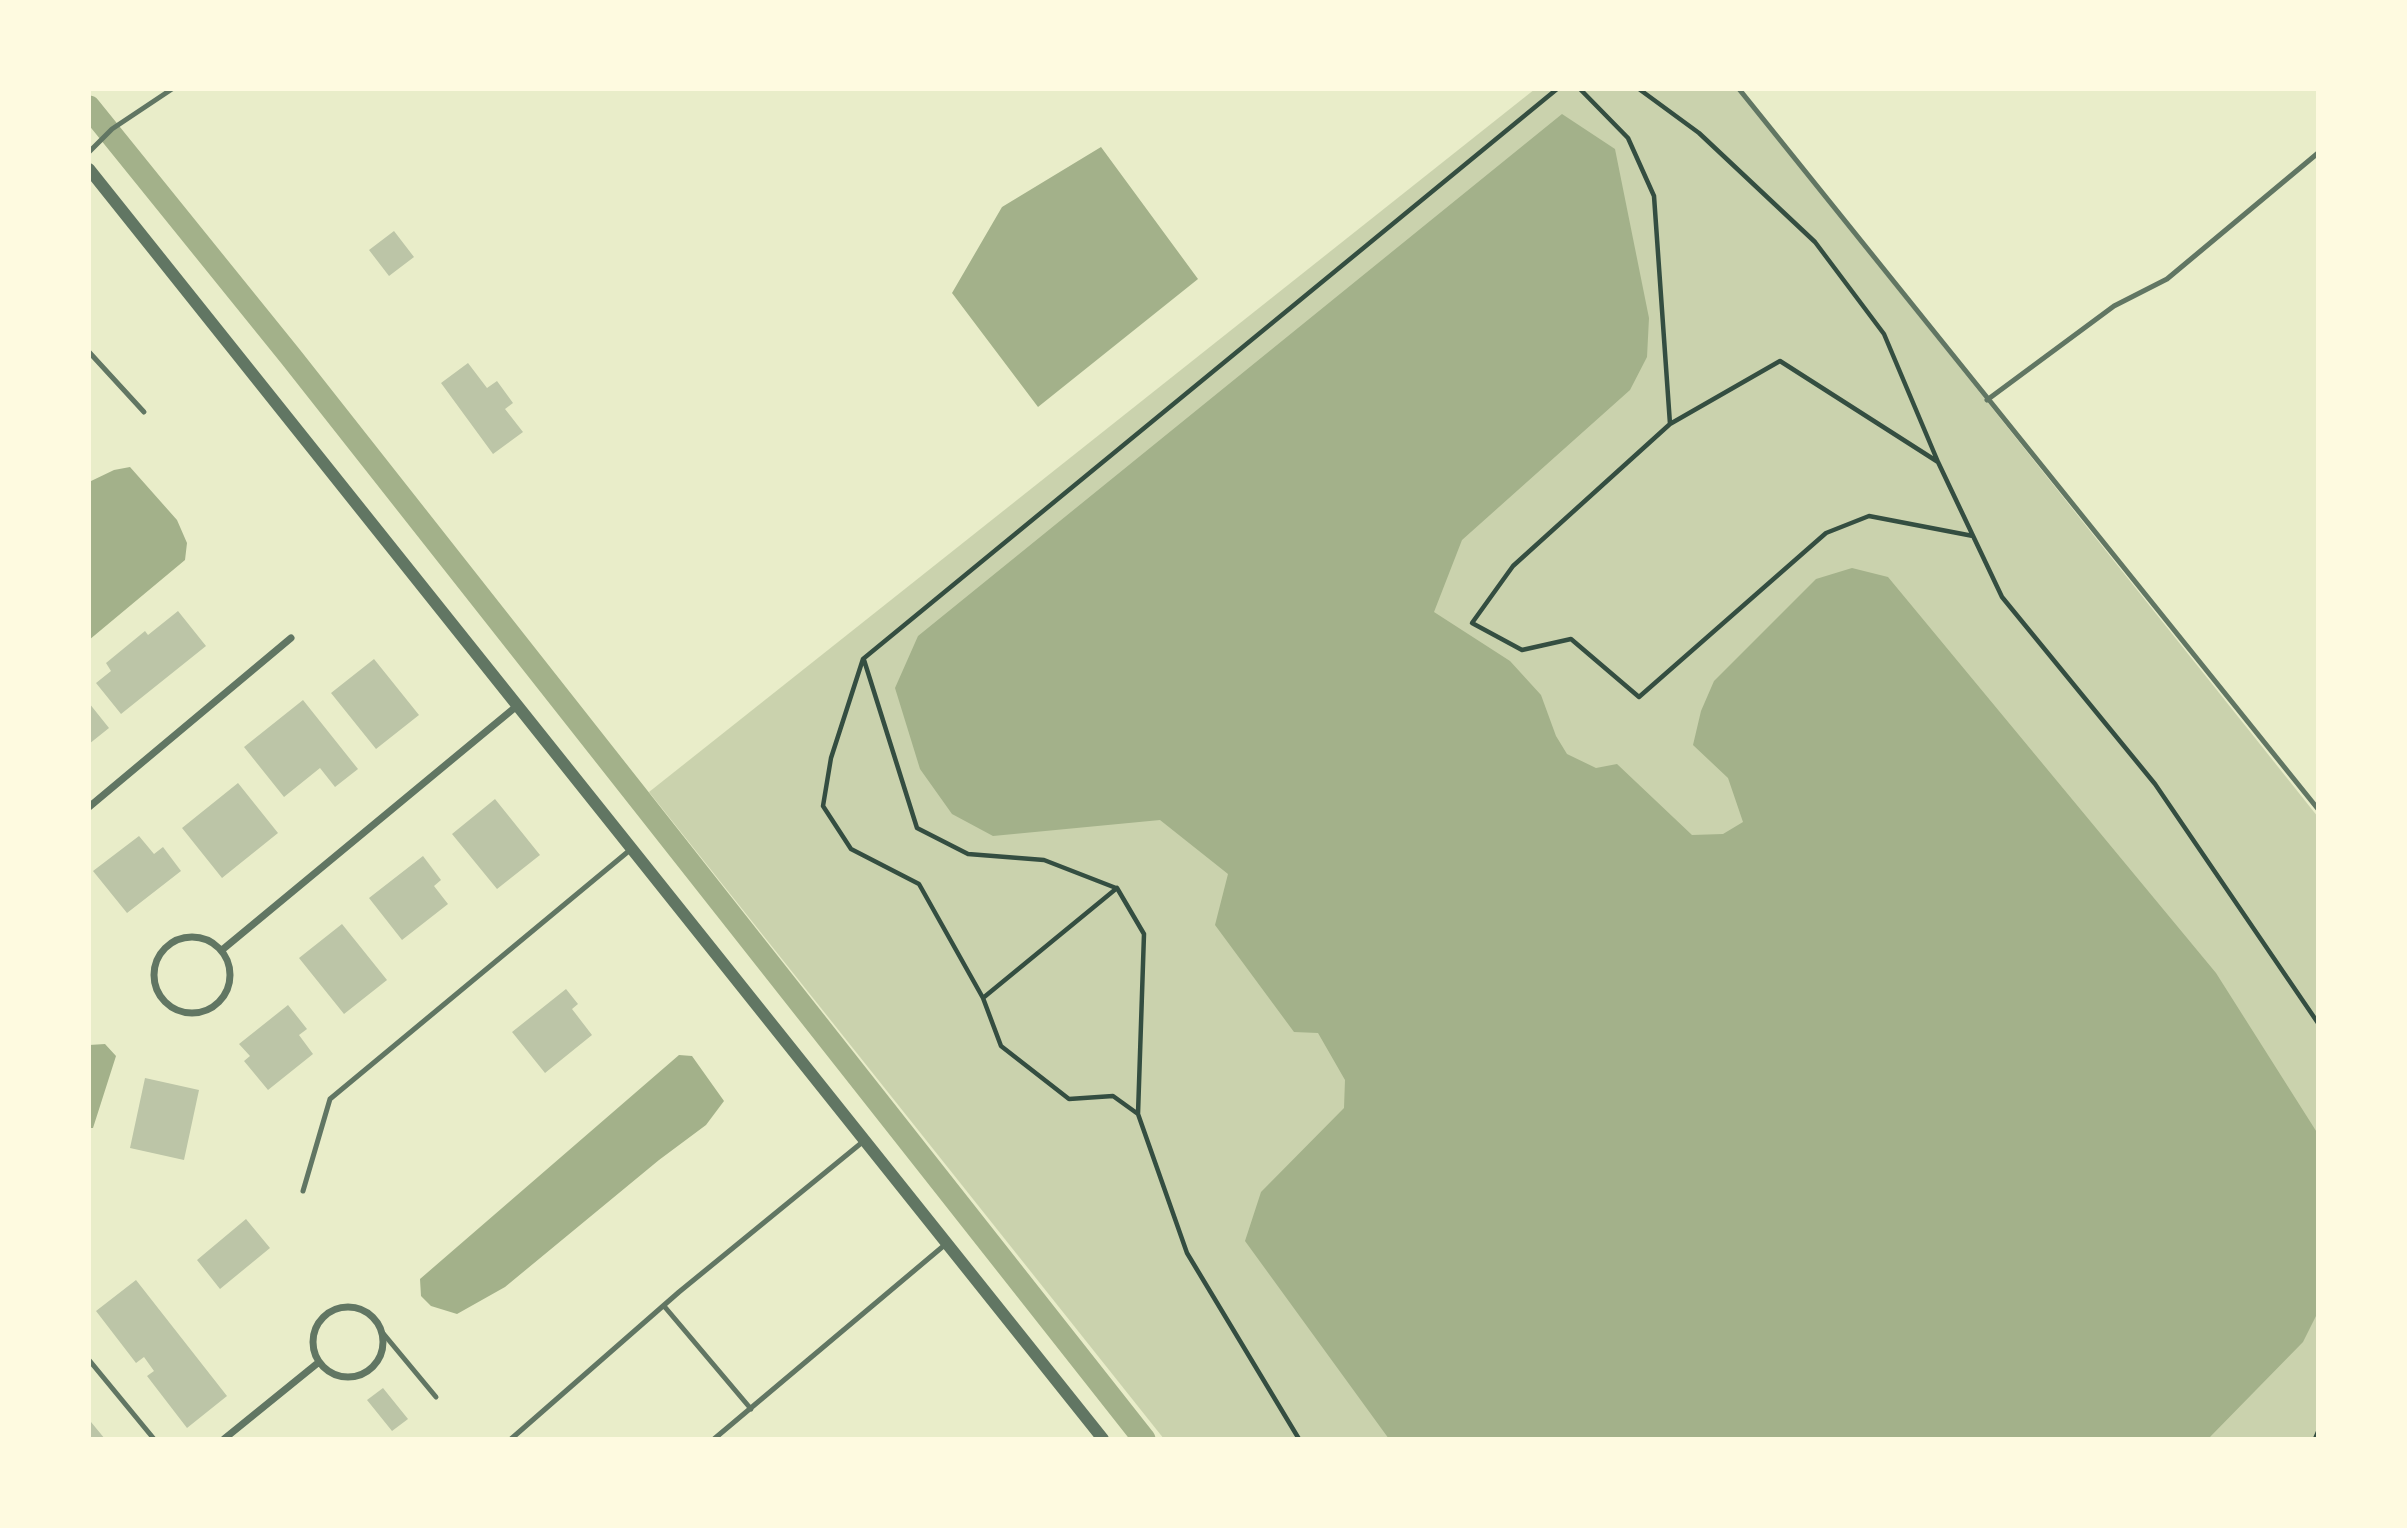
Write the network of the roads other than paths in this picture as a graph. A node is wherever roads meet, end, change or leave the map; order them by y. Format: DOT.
graph roads {
  1 [pos="172,89"];
  2 [pos="1739,89"];
  3 [pos="89,152"];
  4 [pos="2318,153"];
  5 [pos="89,169"];
  6 [pos="89,352"];
  7 [pos="1987,400"];
  8 [pos="144,412"];
  9 [pos="291,638"];
  10 [pos="518,704"];
  11 [pos="89,807"];
  12 [pos="2318,809"];
  13 [pos="632,848"];
  14 [pos="222,950"];
  15 [pos="865,1140"];
  16 [pos="303,1191"];
  17 [pos="947,1243"];
  18 [pos="663,1306"];
  19 [pos="382,1332"];
  20 [pos="89,1360"];
  21 [pos="319,1362"];
  22 [pos="436,1396"];
  23 [pos="751,1409"];
  24 [pos="154,1439"];
  25 [pos="224,1439"];
  26 [pos="510,1439"];
  27 [pos="714,1439"];
  28 [pos="1103,1439"];
  1 -- 3 [label="lane"];
  2 -- 7 [label="lane"];
  4 -- 7 [label="lane"];
  5 -- 10 [label="street"];
  6 -- 8 [label="lane"];
  7 -- 12 [label="lane"];
  9 -- 11 [label="street"];
  10 -- 13 [label="street"];
  10 -- 14 [label="street"];
  13 -- 15 [label="street"];
  13 -- 16 [label="lane"];
  14 -- 14 [label="street"];
  15 -- 17 [label="street"];
  15 -- 18 [label="lane"];
  17 -- 23 [label="lane"];
  17 -- 28 [label="street"];
  18 -- 23 [label="lane"];
  18 -- 26 [label="lane"];
  19 -- 21 [label="street"];
  19 -- 21 [label="street"];
  19 -- 22 [label="lane"];
  20 -- 24 [label="lane"];
  21 -- 25 [label="street"];
  23 -- 27 [label="lane"];
}
